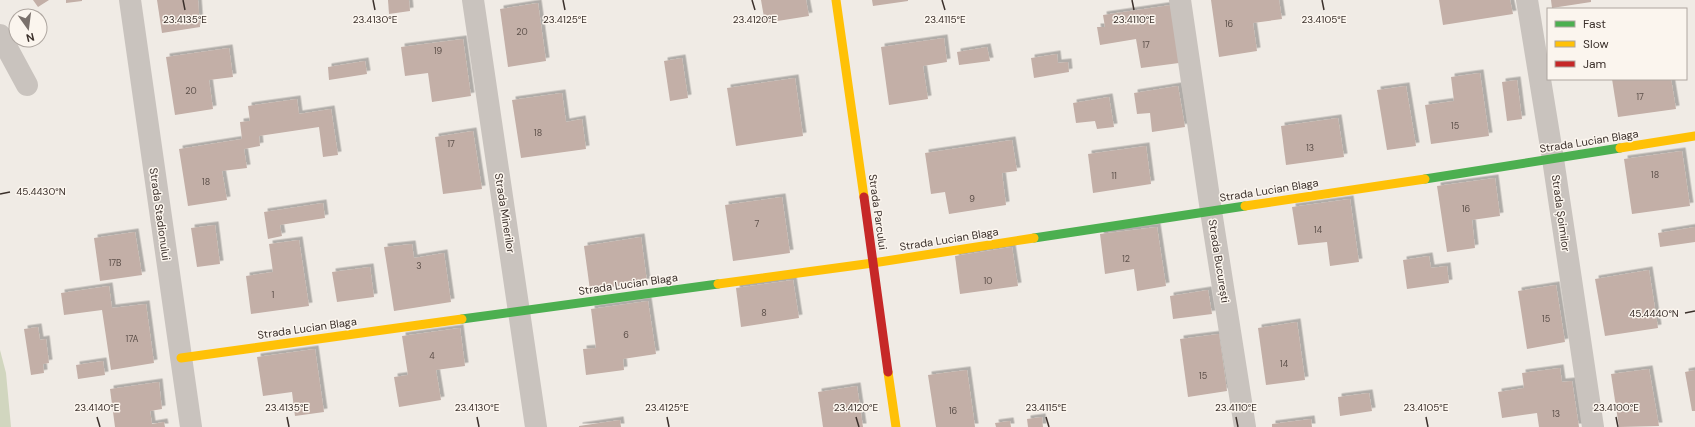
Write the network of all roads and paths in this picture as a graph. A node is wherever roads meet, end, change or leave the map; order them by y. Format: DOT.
graph roads {
  1 [pos="130,0"];
  2 [pos="473,0"];
  3 [pos="836,0"];
  4 [pos="1180,0"];
  5 [pos="1527,0"];
  6 [pos="0,35"];
  7 [pos="26,85"];
  8 [pos="1695,136"];
  9 [pos="1553,159"];
  10 [pos="1211,211"];
  11 [pos="873,263"];
  12 [pos="520,311"];
  13 [pos="181,358"];
  14 [pos="191,427"];
  15 [pos="536,427"];
  16 [pos="896,427"];
  17 [pos="1245,427"];
  18 [pos="1593,427"];
  1 -- 13 [label="street, Strada Stadionului"];
  2 -- 12 [label="street, Strada Minerilor"];
  3 -- 11 [label="street, Strada Parcului"];
  4 -- 10 [label="street, Strada București"];
  5 -- 9 [label="street, Strada Șoimilor"];
  6 -- 7 [label="street"];
  8 -- 9 [label="street, Strada Lucian Blaga"];
  9 -- 10 [label="street, Strada Lucian Blaga"];
  9 -- 18 [label="street, Strada Șoimilor"];
  10 -- 11 [label="street, Strada Lucian Blaga"];
  10 -- 17 [label="street, Strada București"];
  11 -- 12 [label="street, Strada Lucian Blaga"];
  11 -- 16 [label="street, Strada Parcului"];
  12 -- 13 [label="street, Strada Lucian Blaga"];
  12 -- 15 [label="street, Strada Minerilor"];
  13 -- 14 [label="street, Strada Stadionului"];
}
